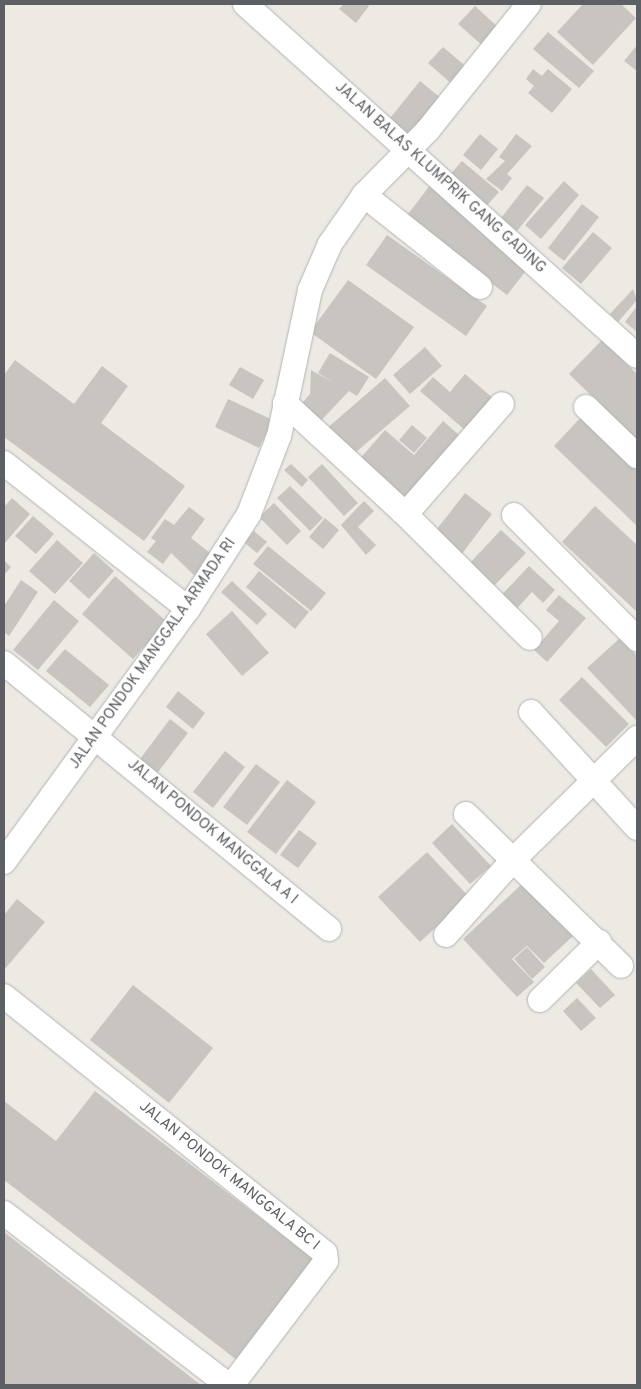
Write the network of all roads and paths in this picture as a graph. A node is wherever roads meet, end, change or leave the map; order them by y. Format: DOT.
graph roads {
  1 [pos="245,4"];
  2 [pos="529,4"];
  3 [pos="410,151"];
  4 [pos="364,195"];
  5 [pos="480,287"];
  6 [pos="634,349"];
  7 [pos="286,403"];
  8 [pos="502,404"];
  9 [pos="586,407"];
  10 [pos="637,456"];
  11 [pos="4,463"];
  12 [pos="402,512"];
  13 [pos="514,515"];
  14 [pos="188,609"];
  15 [pos="530,638"];
  16 [pos="637,640"];
  17 [pos="4,664"];
  18 [pos="531,712"];
  19 [pos="96,735"];
  20 [pos="637,738"];
  21 [pos="592,783"];
  22 [pos="466,814"];
  23 [pos="637,828"];
  24 [pos="514,859"];
  25 [pos="4,862"];
  26 [pos="329,929"];
  27 [pos="446,935"];
  28 [pos="599,942"];
  29 [pos="621,966"];
  30 [pos="4,996"];
  31 [pos="540,1000"];
  32 [pos="4,1213"];
  33 [pos="230,1385"];
  1 -- 3 [label="street, JALAN BALAS KLUMPRIK GANG GADING"];
  2 -- 3 [label="street, JALAN PONDOK MANGGALA ARMADA RI"];
  3 -- 4 [label="street, JALAN PONDOK MANGGALA ARMADA RI"];
  3 -- 6 [label="street, JALAN BALAS KLUMPRIK GANG GADING"];
  4 -- 5 [label="street"];
  4 -- 7 [label="street, JALAN PONDOK MANGGALA ARMADA RI"];
  7 -- 12 [label="street"];
  7 -- 14 [label="street, JALAN PONDOK MANGGALA ARMADA RI"];
  8 -- 12 [label="street"];
  9 -- 10 [label="street"];
  11 -- 14 [label="street"];
  12 -- 15 [label="street"];
  13 -- 16 [label="street"];
  14 -- 19 [label="street, JALAN PONDOK MANGGALA ARMADA RI"];
  17 -- 19 [label="street, JALAN PONDOK MANGGALA A I"];
  18 -- 21 [label="street"];
  19 -- 25 [label="street, JALAN PONDOK MANGGALA ARMADA RI"];
  19 -- 26 [label="street, JALAN PONDOK MANGGALA A I"];
  20 -- 21 [label="street"];
  21 -- 23 [label="street"];
  21 -- 24 [label="street"];
  22 -- 24 [label="street"];
  24 -- 27 [label="street"];
  24 -- 28 [label="street"];
  28 -- 29 [label="street"];
  28 -- 31 [label="street"];
  30 -- 33 [label="street, JALAN PONDOK MANGGALA BC I"];
  32 -- 33 [label="street"];
}
